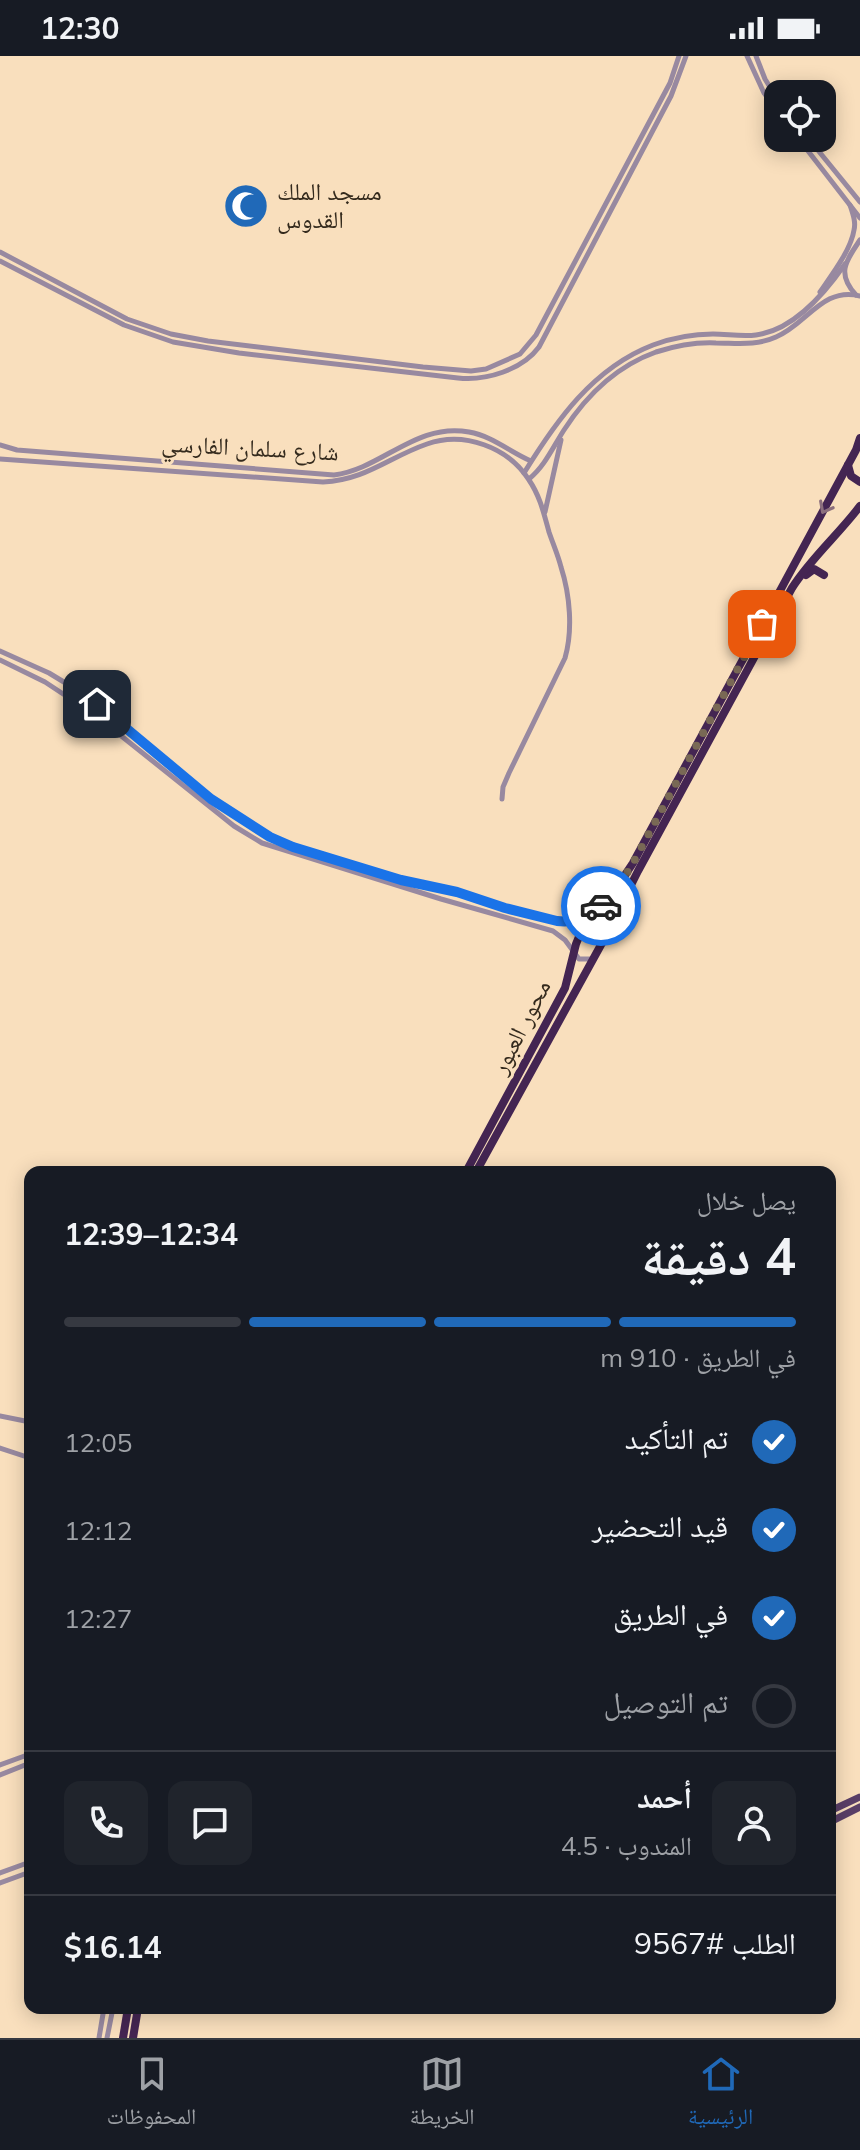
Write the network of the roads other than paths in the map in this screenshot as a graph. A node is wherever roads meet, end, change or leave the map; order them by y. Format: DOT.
graph roads {
  1 [pos="679,56"];
  2 [pos="686,56"];
  3 [pos="747,56"];
  4 [pos="756,56"];
  5 [pos="766,80"];
  6 [pos="764,91"];
  7 [pos="809,152"];
  8 [pos="819,152"];
  9 [pos="860,188"];
  10 [pos="854,195"];
  11 [pos="860,202"];
  12 [pos="850,205"];
  13 [pos="860,218"];
  14 [pos="860,240"];
  15 [pos="0,252"];
  16 [pos="0,261"];
  17 [pos="845,264"];
  18 [pos="826,290"];
  19 [pos="858,296"];
  20 [pos="834,297"];
  21 [pos="812,302"];
  22 [pos="564,430"];
  23 [pos="860,438"];
  24 [pos="0,448"];
  25 [pos="0,459"];
  26 [pos="531,461"];
  27 [pos="848,464"];
  28 [pos="524,473"];
  29 [pos="529,479"];
  30 [pos="860,482"];
  31 [pos="860,506"];
  32 [pos="544,512"];
  33 [pos="824,575"];
  34 [pos="785,599"];
  35 [pos="0,651"];
  36 [pos="0,660"];
  37 [pos="49,673"];
  38 [pos="45,682"];
  39 [pos="502,799"];
  40 [pos="252,827"];
  41 [pos="248,835"];
  42 [pos="270,837"];
  43 [pos="267,845"];
  44 [pos="592,914"];
  45 [pos="613,920"];
  46 [pos="574,953"];
  47 [pos="593,959"];
  48 [pos="469,1166"];
  49 [pos="479,1166"];
  50 [pos="0,1416"];
  51 [pos="24,1421"];
  52 [pos="0,1448"];
  53 [pos="24,1456"];
  54 [pos="24,1756"];
  55 [pos="0,1765"];
  56 [pos="24,1765"];
  57 [pos="0,1775"];
  58 [pos="860,1797"];
  59 [pos="860,1807"];
  60 [pos="836,1808"];
  61 [pos="836,1819"];
  62 [pos="24,1864"];
  63 [pos="0,1873"];
  64 [pos="24,1874"];
  65 [pos="0,1883"];
  66 [pos="103,2014"];
  67 [pos="112,2014"];
  68 [pos="127,2014"];
  69 [pos="137,2014"];
  70 [pos="99,2038"];
  71 [pos="107,2038"];
  72 [pos="123,2038"];
  73 [pos="133,2038"];
  1 -- 15 [label="street"];
  2 -- 16 [label="street"];
  3 -- 6 [label="street"];
  4 -- 5 [label="street"];
  7 -- 12 [label="street"];
  8 -- 10 [label="street"];
  9 -- 10 [label="street"];
  10 -- 11 [label="street"];
  12 -- 13 [label="street"];
  12 -- 21 [label="street"];
  14 -- 17 [label="street"];
  17 -- 18 [label="street"];
  17 -- 19 [label="street"];
  18 -- 20 [label="street"];
  18 -- 21 [label="street"];
  19 -- 20 [label="street"];
  20 -- 22 [label="street"];
  21 -- 26 [label="street"];
  22 -- 29 [label="street"];
  22 -- 32 [label="street"];
  23 -- 27 [label="highway, محور العبور"];
  24 -- 26 [label="street, شارع سلمان الفارسي"];
  25 -- 28 [label="street, شارع سلمان الفارسي"];
  26 -- 28 [label="street"];
  27 -- 30 [label="highway"];
  27 -- 44 [label="highway, محور العبور, one-way"];
  28 -- 29 [label="street, شارع سلمان الفارسي"];
  29 -- 32 [label="street, شارع سلمان الفارسي"];
  31 -- 34 [label="highway, محور العبور"];
  32 -- 39 [label="street, شارع سلمان الفارسي"];
  33 -- 34 [label="highway"];
  34 -- 45 [label="highway, محور العبور"];
  35 -- 37 [label="street"];
  36 -- 38 [label="street"];
  37 -- 38 [label="street"];
  37 -- 40 [label="street"];
  38 -- 41 [label="street"];
  40 -- 41 [label="street"];
  40 -- 42 [label="street"];
  41 -- 43 [label="street"];
  42 -- 43 [label="street"];
  42 -- 44 [label="street"];
  43 -- 46 [label="street"];
  44 -- 45 [label="street"];
  44 -- 46 [label="highway, محور العبور"];
  45 -- 47 [label="highway, محور العبور"];
  46 -- 47 [label="street"];
  46 -- 48 [label="highway, محور العبور"];
  47 -- 49 [label="highway, محور العبور"];
  50 -- 51 [label="street"];
  52 -- 53 [label="street"];
  54 -- 55 [label="street"];
  56 -- 57 [label="street"];
  58 -- 60 [label="main road"];
  59 -- 61 [label="main road"];
  62 -- 63 [label="street"];
  64 -- 65 [label="street"];
  66 -- 70 [label="street"];
  67 -- 71 [label="street"];
  68 -- 72 [label="highway"];
  69 -- 73 [label="highway"];
}
